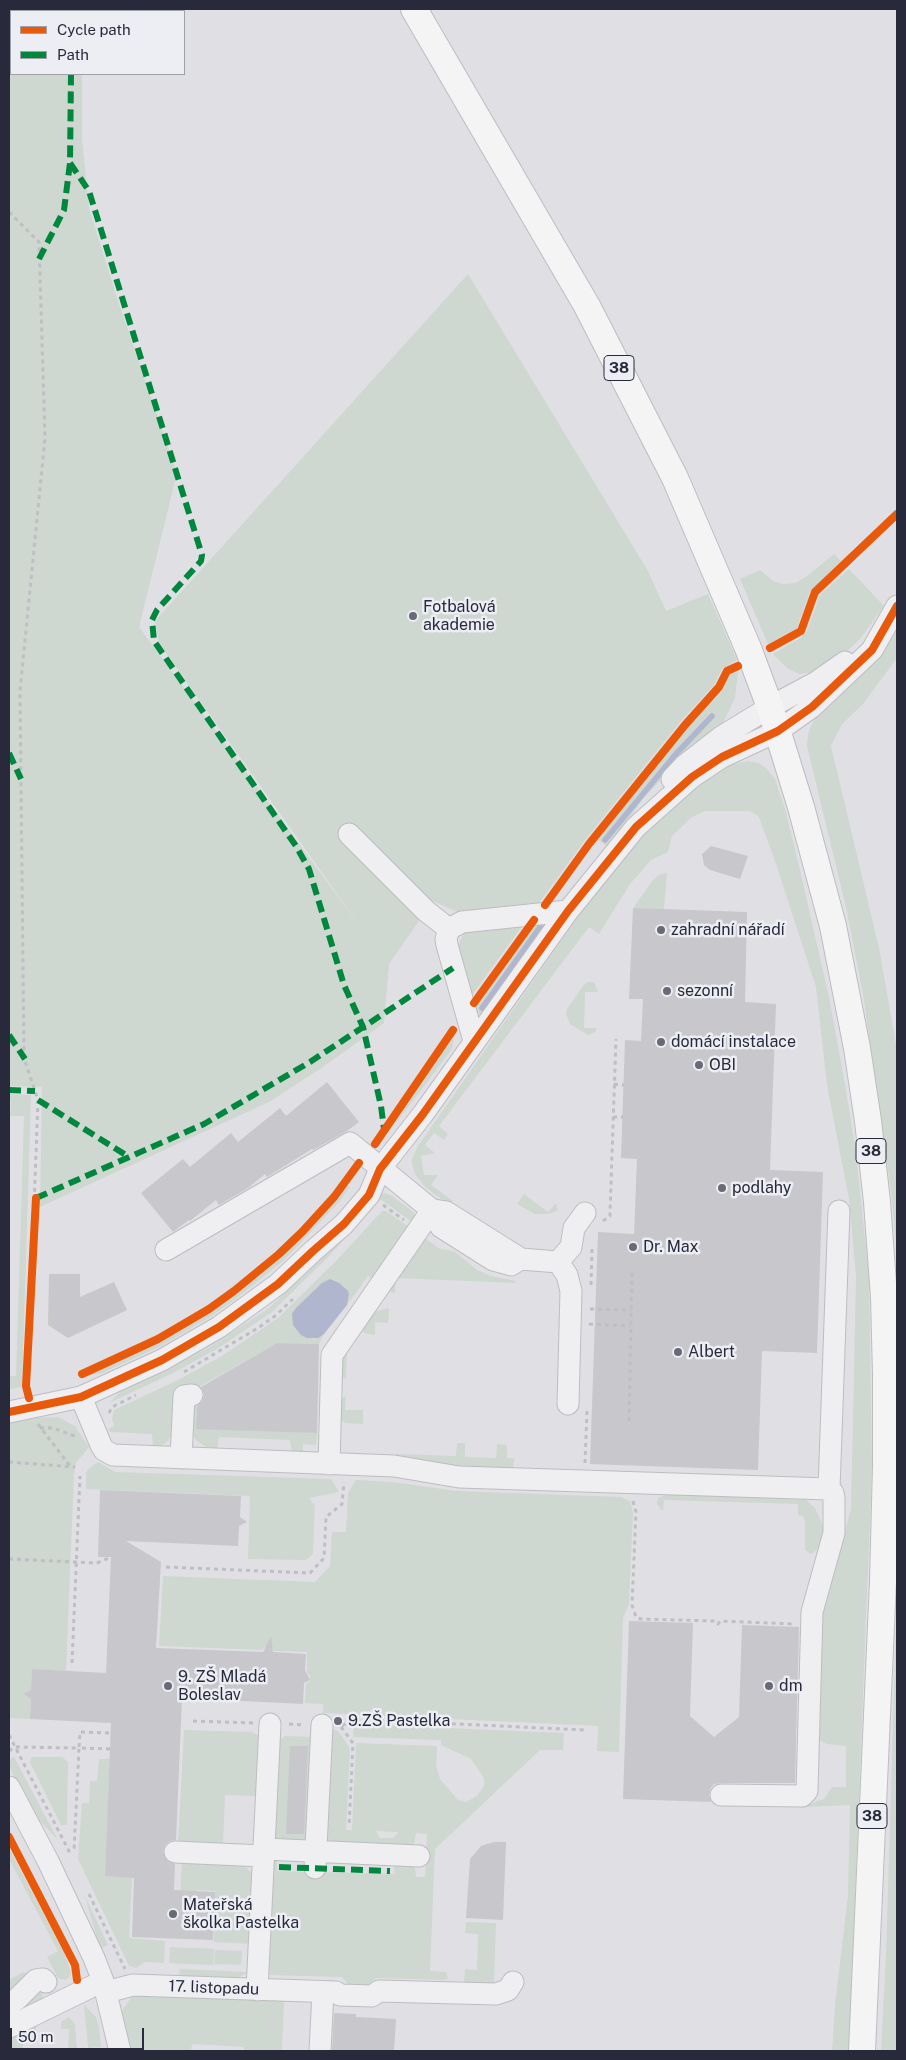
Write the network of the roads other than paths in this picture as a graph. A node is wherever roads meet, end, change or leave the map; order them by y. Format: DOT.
graph roads {
  1 [pos="414,9"];
  2 [pos="897,606"];
  3 [pos="774,719"];
  4 [pos="349,834"];
  5 [pos="568,911"];
  6 [pos="450,929"];
  7 [pos="474,1041"];
  8 [pos="380,1169"];
  9 [pos="432,1210"];
  10 [pos="839,1211"];
  11 [pos="592,1219"];
  12 [pos="166,1250"];
  13 [pos="558,1262"];
  14 [pos="80,1396"];
  15 [pos="192,1396"];
  16 [pos="577,1404"];
  17 [pos="9,1412"];
  18 [pos="181,1458"];
  19 [pos="329,1464"];
  20 [pos="829,1489"];
  21 [pos="270,1724"];
  22 [pos="322,1726"];
  23 [pos="9,1787"];
  24 [pos="721,1795"];
  25 [pos="175,1852"];
  26 [pos="264,1852"];
  27 [pos="419,1856"];
  28 [pos="315,1860"];
  29 [pos="513,1982"];
  30 [pos="105,1987"];
  31 [pos="257,1990"];
  32 [pos="323,1992"];
  33 [pos="9,2004"];
  34 [pos="51,2011"];
  35 [pos="9,2027"];
  36 [pos="120,2051"];
  37 [pos="320,2051"];
  38 [pos="862,2051"];
  1 -- 3 [label="main road, 38"];
  2 -- 3 [label="street"];
  3 -- 5 [label="street"];
  3 -- 38 [label="main road, 38"];
  4 -- 6 [label="street"];
  5 -- 6 [label="street"];
  5 -- 7 [label="street"];
  6 -- 7 [label="street"];
  7 -- 8 [label="street"];
  8 -- 9 [label="street"];
  8 -- 12 [label="street"];
  8 -- 14 [label="street"];
  9 -- 13 [label="street"];
  9 -- 19 [label="street"];
  10 -- 20 [label="street"];
  11 -- 13 [label="street"];
  13 -- 16 [label="street"];
  14 -- 17 [label="street"];
  14 -- 18 [label="street"];
  15 -- 18 [label="street"];
  18 -- 19 [label="street"];
  19 -- 20 [label="street"];
  20 -- 24 [label="street"];
  21 -- 26 [label="street"];
  22 -- 28 [label="street"];
  23 -- 30 [label="street"];
  25 -- 26 [label="street"];
  26 -- 28 [label="street"];
  26 -- 31 [label="street"];
  27 -- 28 [label="street"];
  29 -- 32 [label="street, 17. listopadu"];
  30 -- 31 [label="street, 17. listopadu"];
  30 -- 34 [label="street, 17. listopadu"];
  30 -- 36 [label="street"];
  31 -- 32 [label="street, 17. listopadu"];
  32 -- 37 [label="street"];
  33 -- 34 [label="street"];
  34 -- 35 [label="street, 17. listopadu"];
}
